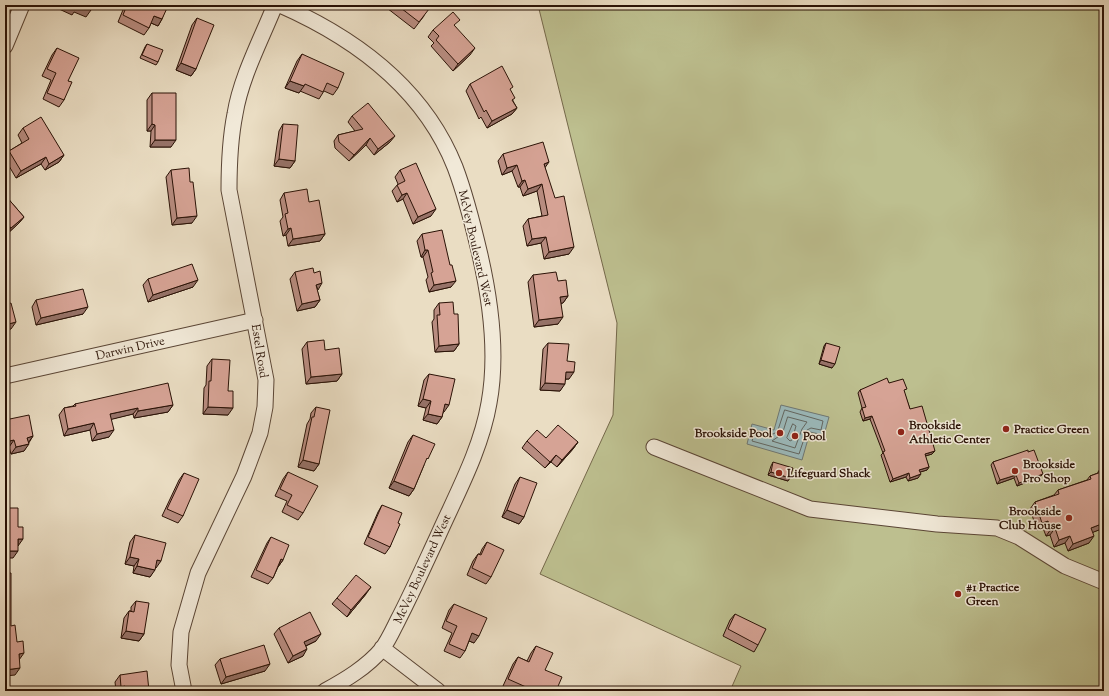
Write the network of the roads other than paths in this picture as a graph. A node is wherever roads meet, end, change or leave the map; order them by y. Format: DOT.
graph roads {
  1 [pos="22,5"];
  2 [pos="275,5"];
  3 [pos="280,5"];
  4 [pos="5,46"];
  5 [pos="255,320"];
  6 [pos="5,376"];
  7 [pos="654,447"];
  8 [pos="1104,582"];
  9 [pos="382,648"];
  10 [pos="184,691"];
  11 [pos="325,691"];
  12 [pos="438,691"];
  1 -- 4 [label="street"];
  2 -- 5 [label="street, Estel Road"];
  3 -- 9 [label="street, McVey Boulevard West"];
  5 -- 6 [label="street, Darwin Drive"];
  5 -- 10 [label="street, Estel Road"];
  7 -- 8 [label="street"];
  9 -- 11 [label="street, McVey Boulevard West"];
  9 -- 12 [label="street"];
}
